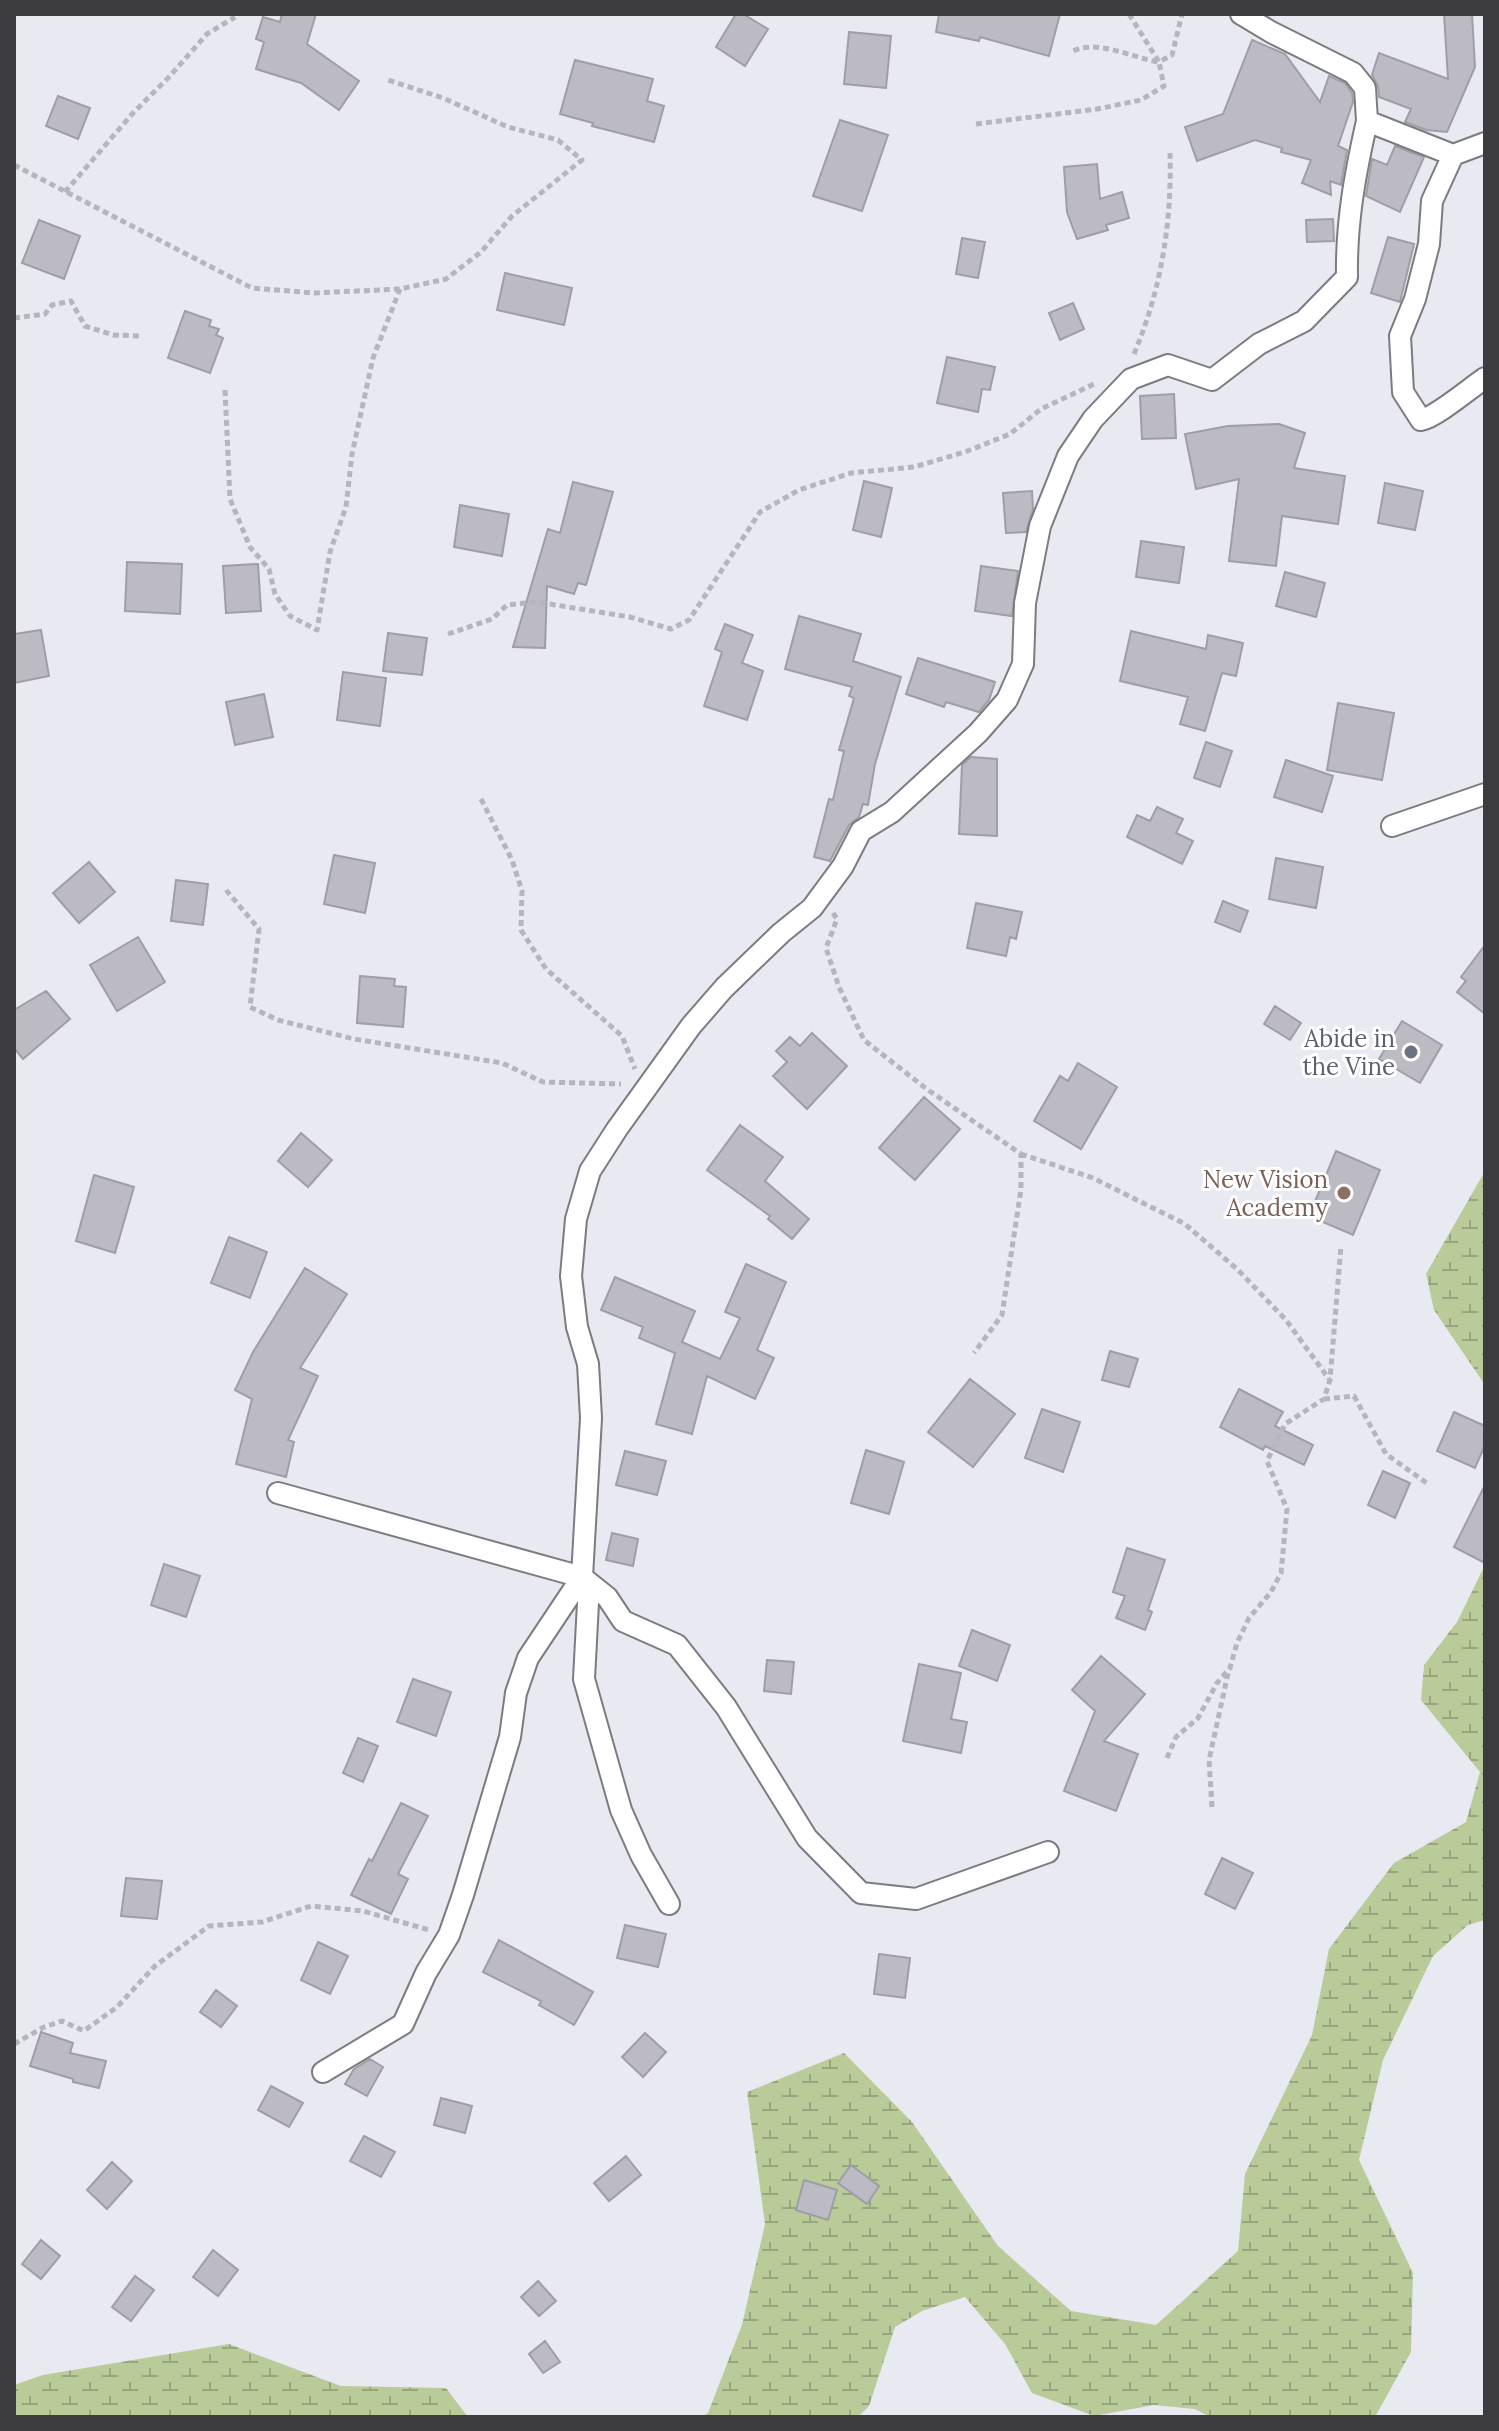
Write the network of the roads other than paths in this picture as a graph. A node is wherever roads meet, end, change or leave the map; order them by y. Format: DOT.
graph roads {
  1 [pos="1241,14"];
  2 [pos="1367,121"];
  3 [pos="1485,143"];
  4 [pos="1453,155"];
  5 [pos="1485,378"];
  6 [pos="1485,794"];
  7 [pos="1392,826"];
  8 [pos="278,1493"];
  9 [pos="586,1581"];
  10 [pos="1048,1852"];
  11 [pos="669,1904"];
  12 [pos="323,2072"];
  1 -- 2 [label="street"];
  2 -- 4 [label="street"];
  2 -- 9 [label="street"];
  3 -- 4 [label="street"];
  4 -- 5 [label="street"];
  6 -- 7 [label="street"];
  8 -- 9 [label="street"];
  9 -- 10 [label="street"];
  9 -- 11 [label="street"];
  9 -- 12 [label="street"];
}
